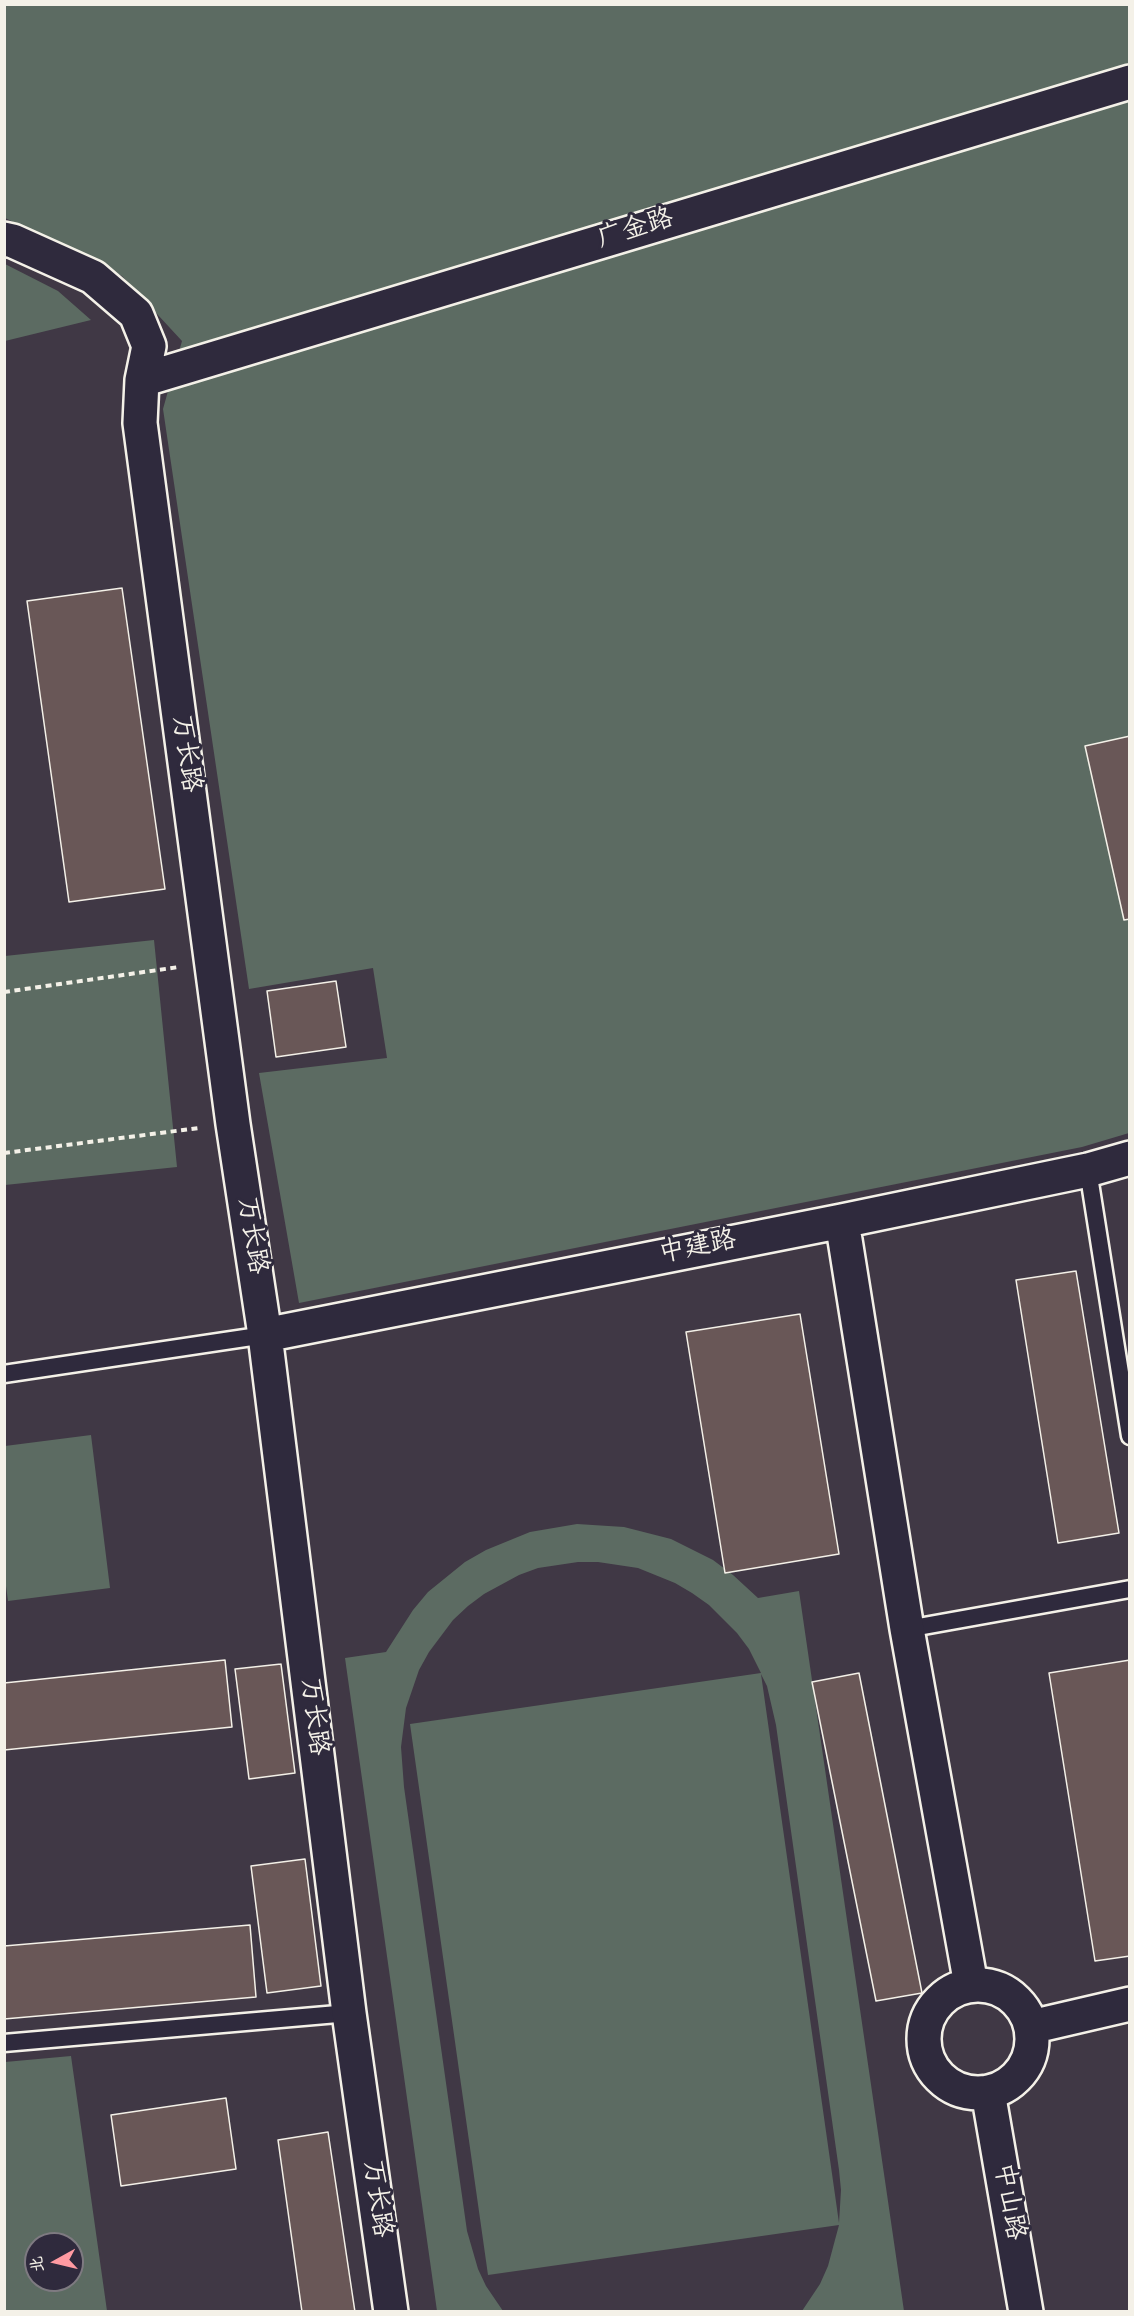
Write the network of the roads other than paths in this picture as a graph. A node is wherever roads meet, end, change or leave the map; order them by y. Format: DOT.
graph roads {
  1 [pos="1130,82"];
  2 [pos="4,239"];
  3 [pos="142,380"];
  4 [pos="1130,1158"];
  5 [pos="1088,1170"];
  6 [pos="842,1221"];
  7 [pos="265,1335"];
  8 [pos="4,1374"];
  9 [pos="1130,1436"];
  10 [pos="1130,1589"];
  11 [pos="907,1629"];
  12 [pos="971,1985"];
  13 [pos="1130,2004"];
  14 [pos="349,2013"];
  15 [pos="1031,2027"];
  16 [pos="4,2043"];
  17 [pos="988,2092"];
  18 [pos="391,2312"];
  19 [pos="1026,2312"];
  1 -- 3 [label="street, 广金路"];
  2 -- 3 [label="street, 万长路"];
  3 -- 7 [label="street, 万长路"];
  4 -- 5 [label="street, 中建路"];
  5 -- 6 [label="street, 中建路"];
  5 -- 9 [label="lane"];
  6 -- 7 [label="street, 中建路"];
  6 -- 11 [label="street"];
  7 -- 8 [label="lane"];
  7 -- 14 [label="street, 万长路"];
  10 -- 11 [label="lane"];
  11 -- 12 [label="street"];
  12 -- 15 [label="street"];
  12 -- 17 [label="street"];
  13 -- 15 [label="street"];
  14 -- 16 [label="lane"];
  14 -- 18 [label="street, 万长路"];
  15 -- 17 [label="street"];
  17 -- 19 [label="street, 中山路"];
}
